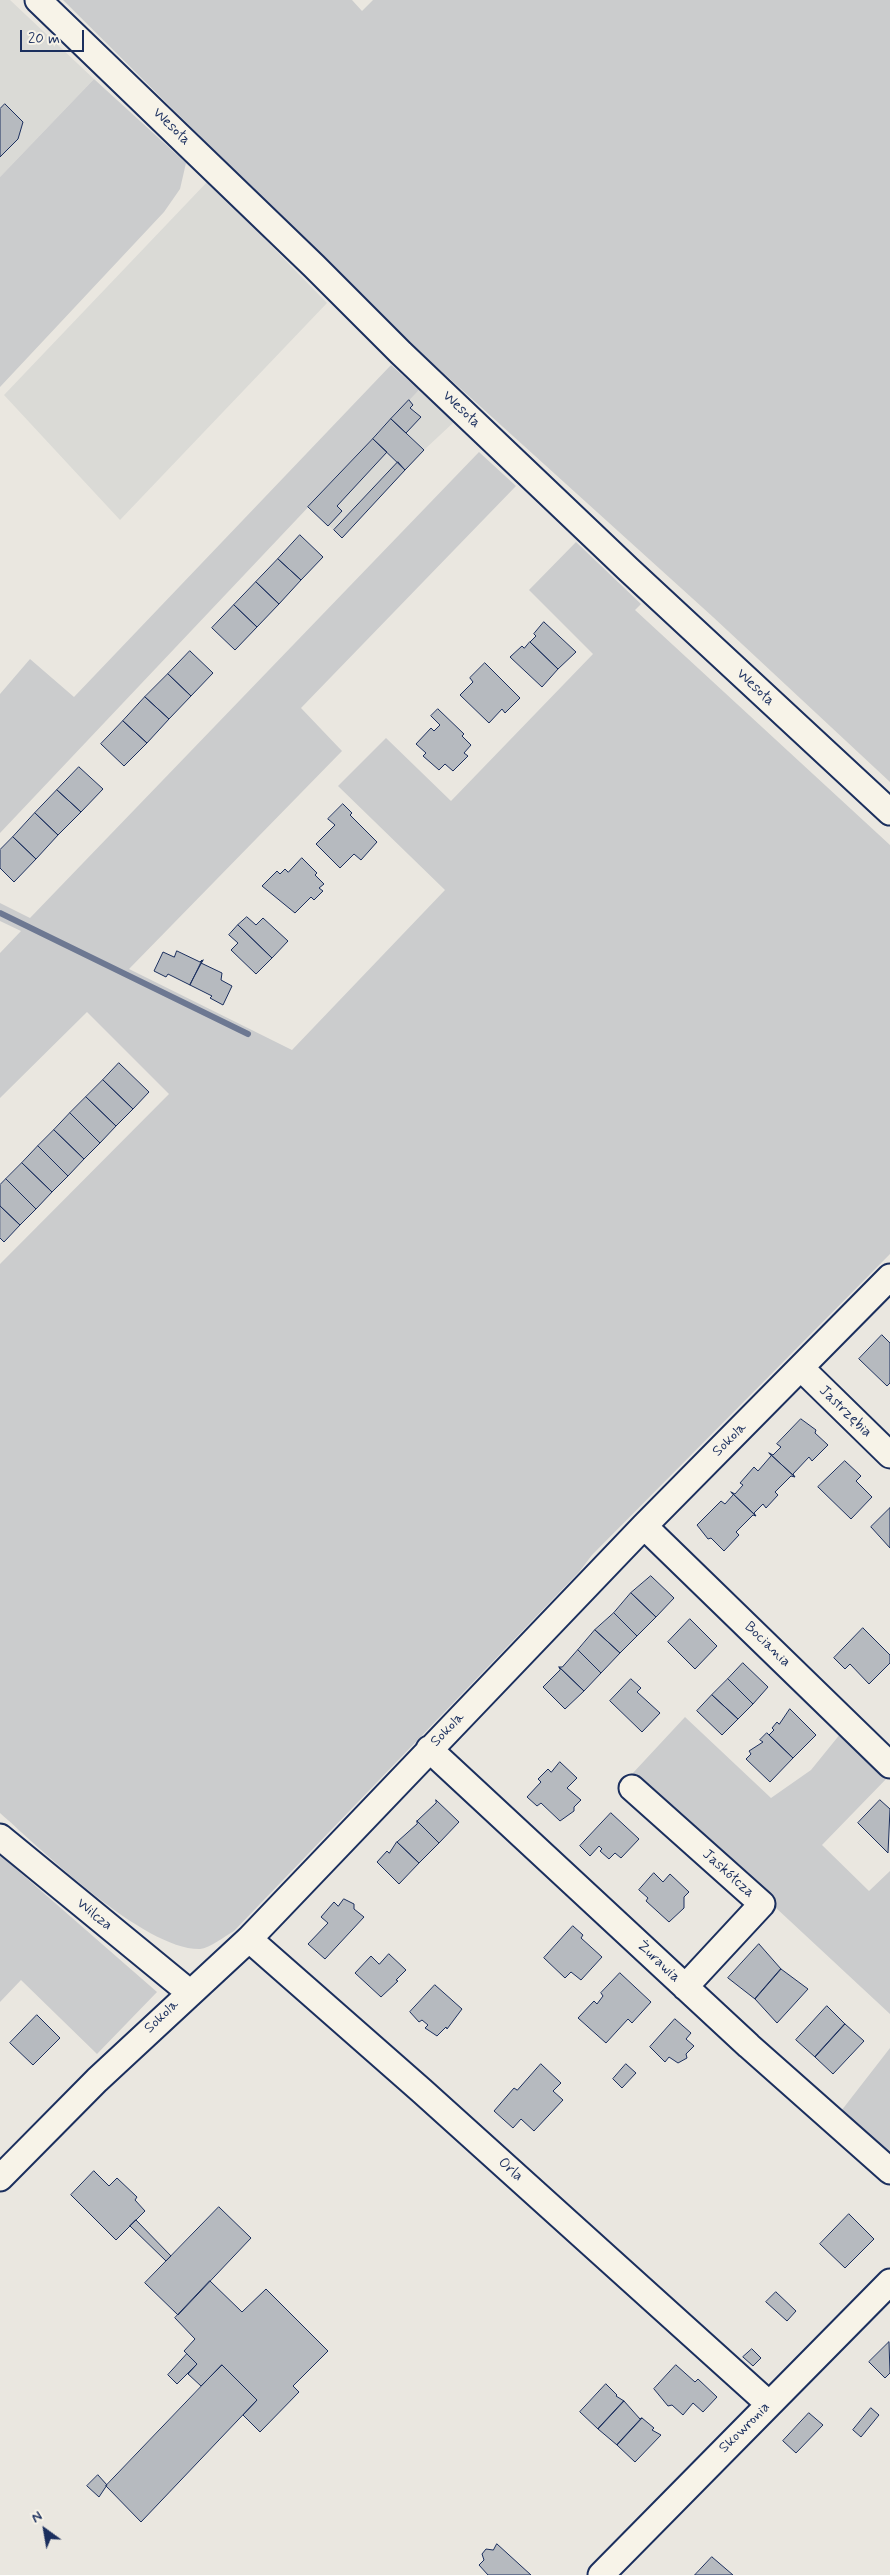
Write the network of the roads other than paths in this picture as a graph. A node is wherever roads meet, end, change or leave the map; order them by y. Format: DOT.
graph roads {
  1 [pos="38,0"];
  2 [pos="890,812"];
  3 [pos="890,1276"];
  4 [pos="801,1368"];
  5 [pos="890,1455"];
  6 [pos="644,1526"];
  7 [pos="429,1750"];
  8 [pos="890,1765"];
  9 [pos="632,1788"];
  10 [pos="1,1842"];
  11 [pos="249,1938"];
  12 [pos="685,1987"];
  13 [pos="189,1992"];
  14 [pos="890,2171"];
  15 [pos="0,2178"];
  16 [pos="890,2282"];
  17 [pos="769,2404"];
  18 [pos="601,2575"];
  1 -- 2 [label="street, Wesoła"];
  3 -- 4 [label="street, Sokola"];
  4 -- 5 [label="street, Jastrzębia"];
  4 -- 6 [label="street, Sokola"];
  6 -- 7 [label="street, Sokola"];
  6 -- 8 [label="street, Bociania"];
  7 -- 11 [label="street, Sokola"];
  7 -- 12 [label="street, Żurawia"];
  9 -- 12 [label="street, Jaskółcza"];
  10 -- 13 [label="street, Wilcza"];
  11 -- 13 [label="street, Sokola"];
  11 -- 17 [label="street, Orla"];
  12 -- 14 [label="street, Żurawia"];
  13 -- 15 [label="street, Sokola"];
  16 -- 17 [label="street, Skowronia"];
  17 -- 18 [label="street, Skowronia"];
}
